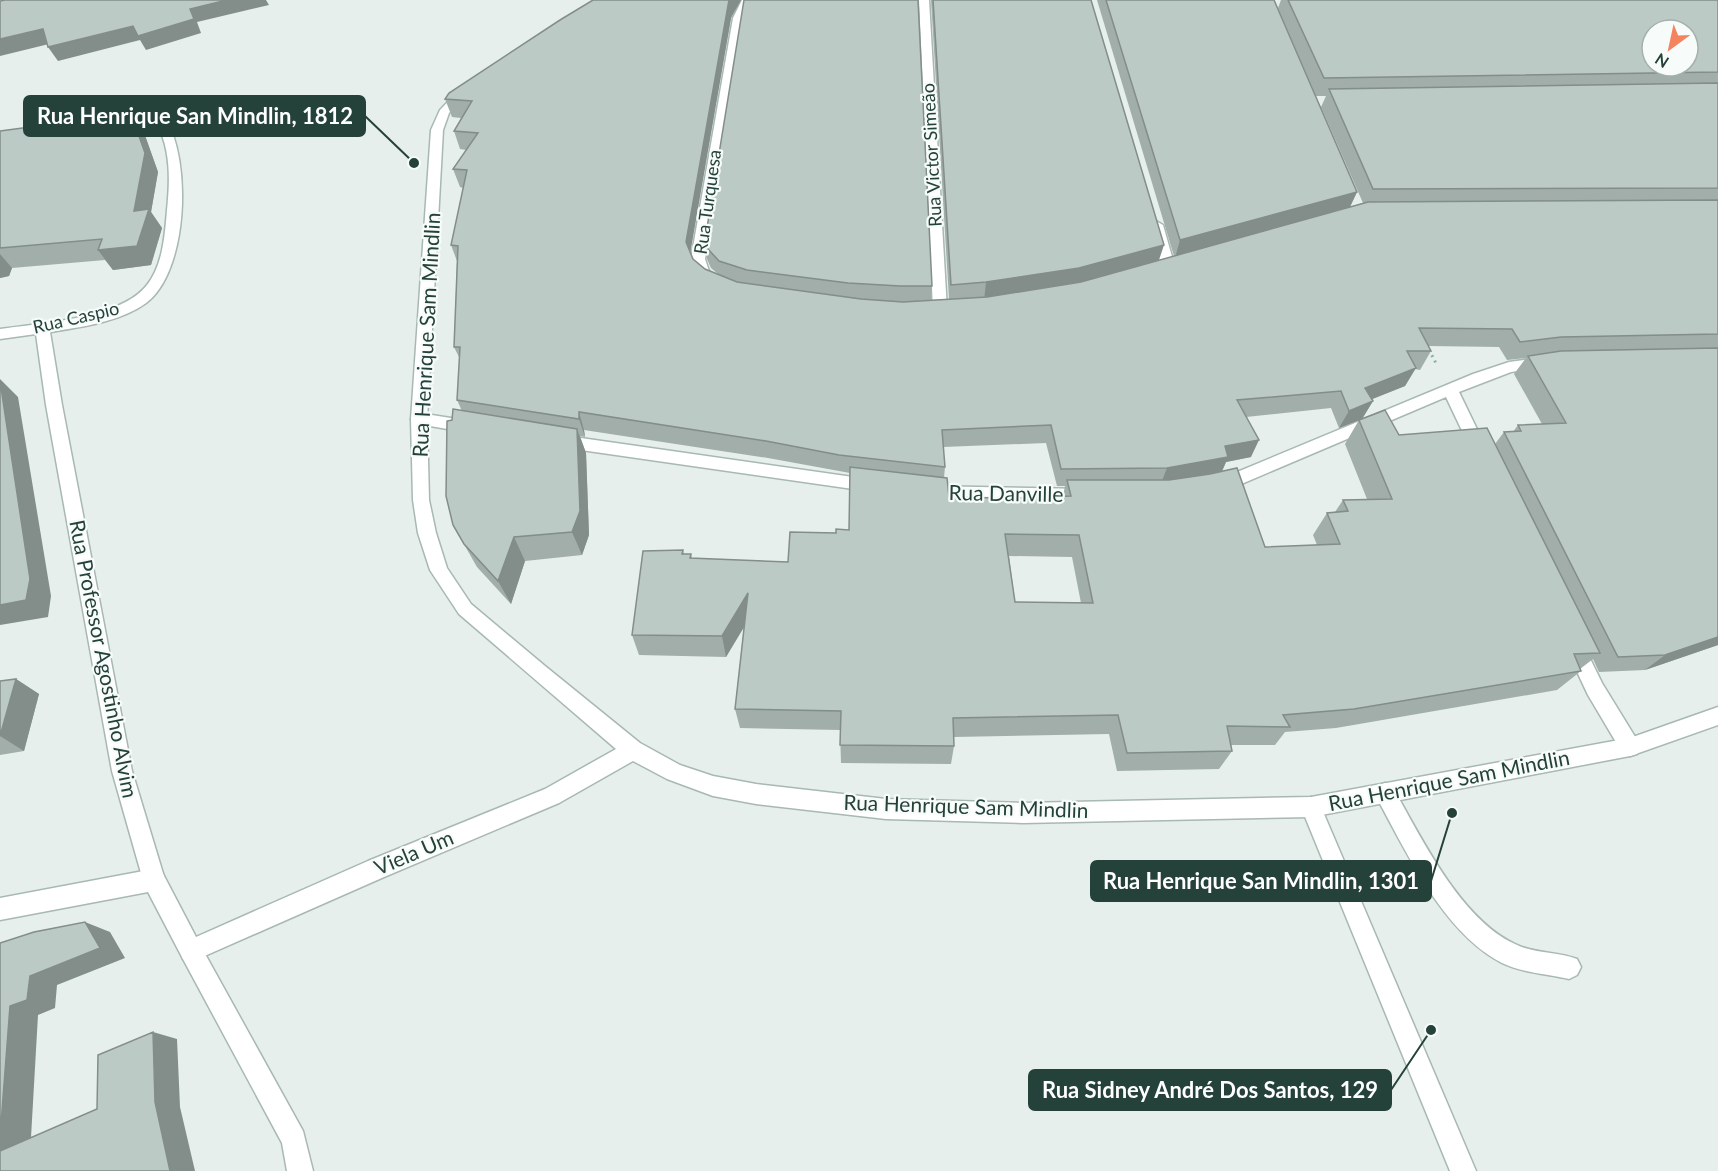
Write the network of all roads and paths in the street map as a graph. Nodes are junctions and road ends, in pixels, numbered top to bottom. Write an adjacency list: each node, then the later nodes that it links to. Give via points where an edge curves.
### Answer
1 (747, 0): 7 (street, Rua Turquesa, via 738,18 698,259 704,273)
2 (924, 0): 8 (street, Rua Victor Simeão)
3 (481, 78): 14 (street, Rua Henrique Sam Mindlin, via 444,112 437,130)
4 (99, 122): 9 (street, Rua Caspio, via 141,118 161,121 169,136 175,194 172,236 160,276 146,296 98,317)
5 (1152, 211): 6 (street)
6 (1168, 267)
7 (729, 291)
8 (941, 310)
9 (42, 327): 10 (street, Rua Caspio); 26 (street, Rua Professor Agostinho Alvim, via 122,771)
10 (0, 334)
11 (1429, 350): 13 (path)
12 (1558, 362): 13 (street, via 1509,367)
13 (1451, 391): 17 (street); 18 (street, via 1233,481)
14 (419, 419): 15 (street); 23 (street, Rua Henrique Sam Mindlin, via 427,533 440,570 458,599 538,672)
15 (483, 429)
16 (540, 438): 19 (street, Rua Danville, via 899,489 998,495)
17 (1487, 466)
18 (1199, 489)
19 (1102, 495)
20 (1564, 625): 22 (street, via 1595,689)
21 (1718, 716): 22 (street, Rua Henrique Sam Mindlin)
22 (1630, 747): 24 (street, Rua Henrique Sam Mindlin)
23 (633, 750): 25 (street, Rua Henrique Sam Mindlin, via 674,772 713,786 886,809 1023,813); 28 (street, Viela Um, via 552,796)
24 (1385, 793): 25 (street, Rua Henrique Sam Mindlin); 29 (street, via 1437,880 1478,933 1509,955)
25 (1311, 807): 31 (street)
26 (154, 880): 27 (street); 28 (street, Rua Professor Agostinho Alvim)
27 (0, 909)
28 (191, 951): 30 (street, Rua Professor Agostinho Alvim, via 294,1140)
29 (1569, 968)
30 (300, 1171)
31 (1463, 1171)

